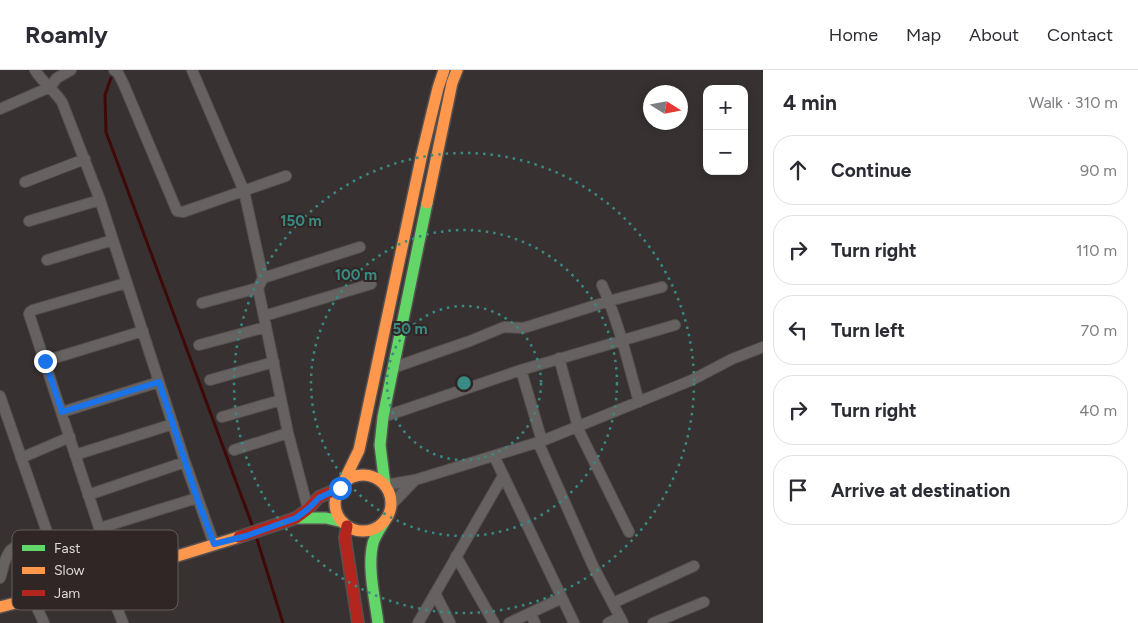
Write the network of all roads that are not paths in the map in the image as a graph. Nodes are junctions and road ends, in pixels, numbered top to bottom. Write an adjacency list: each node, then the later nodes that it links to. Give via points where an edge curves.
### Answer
1 (35, 70): 7 (street)
2 (114, 70): 12 (street, via 124,85 177,211 183,212)
3 (192, 70): 12 (street)
4 (444, 70): 58 (main road, via 422,154 358,450)
5 (457, 70): 35 (main road)
6 (68, 71): 7 (street)
7 (50, 87): 8 (street); 9 (street, via 62,102)
8 (0, 109)
9 (85, 159): 11 (street); 13 (street)
10 (286, 176): 12 (street)
11 (25, 182)
12 (244, 191): 18 (street)
13 (100, 200): 14 (street); 15 (street)
14 (30, 220)
15 (113, 240): 17 (street); 19 (street)
16 (360, 247): 18 (street)
17 (47, 260)
18 (263, 278): 23 (street)
19 (126, 283): 28 (street); 33 (street, via 30,312)
20 (371, 284): 26 (street)
21 (602, 285): 24 (street)
22 (662, 287): 24 (street)
23 (258, 288): 25 (street); 26 (street)
24 (609, 301): 29 (street); 35 (street, via 524,328 504,327)
25 (202, 303)
26 (265, 322): 30 (street); 34 (street)
27 (675, 324): 29 (street)
28 (143, 331): 33 (street); 38 (street)
29 (622, 340): 32 (street); 41 (street)
30 (199, 345)
31 (763, 347): 41 (street)
32 (559, 358): 36 (street); 46 (street)
33 (45, 361): 42 (street)
34 (274, 362): 37 (street); 40 (street)
35 (393, 368): 44 (main road)
36 (521, 370): 44 (street); 49 (street)
37 (210, 380)
38 (159, 382): 42 (street); 45 (street)
39 (0, 396): 53 (street)
40 (281, 400): 43 (street); 47 (street)
41 (639, 402): 46 (street)
42 (62, 412): 48 (street)
43 (222, 417)
44 (383, 417): 57 (main road, via 380,445)
45 (172, 424): 51 (street); 54 (street)
46 (577, 427): 49 (street); 68 (street)
47 (288, 433): 50 (street); 62 (street)
48 (70, 438): 51 (street); 53 (street)
49 (540, 441): 52 (street); 78 (street, via 593,566)
50 (234, 450)
51 (75, 455): 59 (street)
52 (494, 456): 55 (street); 56 (street)
53 (21, 458): 67 (street)
54 (185, 462): 59 (street); 60 (street)
55 (503, 476): 72 (street); 76 (street)
56 (415, 480): 57 (street); 61 (street)
57 (385, 485): 58 (main road, via 377,478 359,475); 61 (main road)
58 (341, 486): 62 (main road, via 319,498); 65 (main road, via 335,505)
59 (88, 495): 66 (street)
60 (197, 498): 66 (street); 69 (street)
61 (391, 505): 63 (main road)
62 (308, 509): 64 (main road)
63 (387, 517): 65 (main road, via 382,524 365,531); 86 (main road, via 373,541 372,570)
64 (296, 518): 65 (main road, via 326,518); 69 (main road)
65 (345, 524): 85 (main road)
66 (100, 528)
67 (46, 530)
68 (629, 532)
69 (214, 544): 71 (main road)
70 (12, 549): 74 (street)
71 (178, 555)
72 (456, 556): 75 (street); 89 (street)
73 (694, 566): 78 (street)
74 (0, 578)
75 (435, 593): 87 (street); 88 (street)
76 (562, 598): 81 (street); 92 (street)
77 (704, 602): 94 (street)
78 (613, 603): 82 (street)
79 (38, 610): 83 (street)
80 (119, 610): 84 (street)
81 (530, 613): 90 (street); 91 (street)
82 (622, 620): 93 (street)
83 (44, 623)
84 (123, 623)
85 (358, 623)
86 (378, 623)
87 (418, 623)
88 (450, 623)
89 (494, 623)
90 (510, 623)
91 (535, 623)
92 (574, 623)
93 (608, 623)
94 (653, 623)

